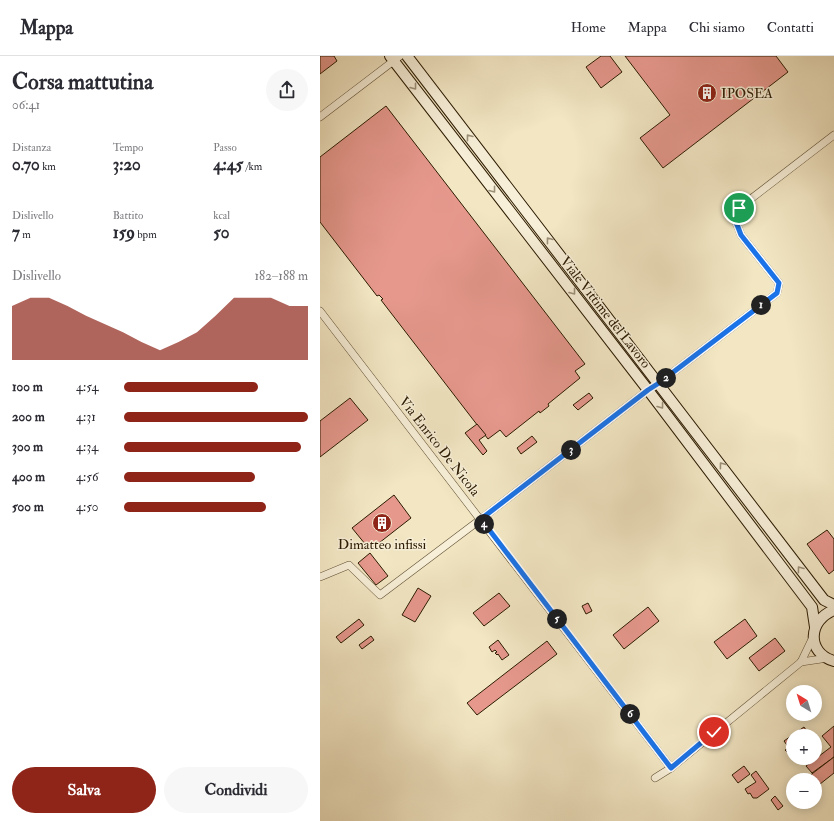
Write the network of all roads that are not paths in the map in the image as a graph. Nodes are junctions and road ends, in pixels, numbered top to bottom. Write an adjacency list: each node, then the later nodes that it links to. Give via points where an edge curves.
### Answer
1 (407, 56): 6 (street, Viale Vittime del Lavoro, one-way to 1)
2 (394, 58): 3 (street); 7 (street, Viale Vittime del Lavoro, one-way to 7)
3 (320, 117)
4 (834, 135): 6 (street, via 739,208 736,222 741,235 779,283 777,293)
5 (320, 311): 8 (street, Via Enrico De Nicola)
6 (659, 383): 7 (street); 10 (street, Viale Vittime del Lavoro, one-way to 6, via 824,600)
7 (648, 390): 8 (street); 12 (street, Viale Vittime del Lavoro, one-way to 12, via 812,607)
8 (481, 519): 9 (street, via 380,595 350,564); 15 (street, Via Enrico De Nicola)
9 (320, 577)
10 (834, 605)
11 (834, 610): 12 (street, via 820,619)
12 (814, 631): 13 (street, via 815,644 819,652); 14 (street)
13 (831, 660): 14 (street)
14 (801, 662): 15 (street)
15 (671, 768): 16 (street)
16 (655, 778)

